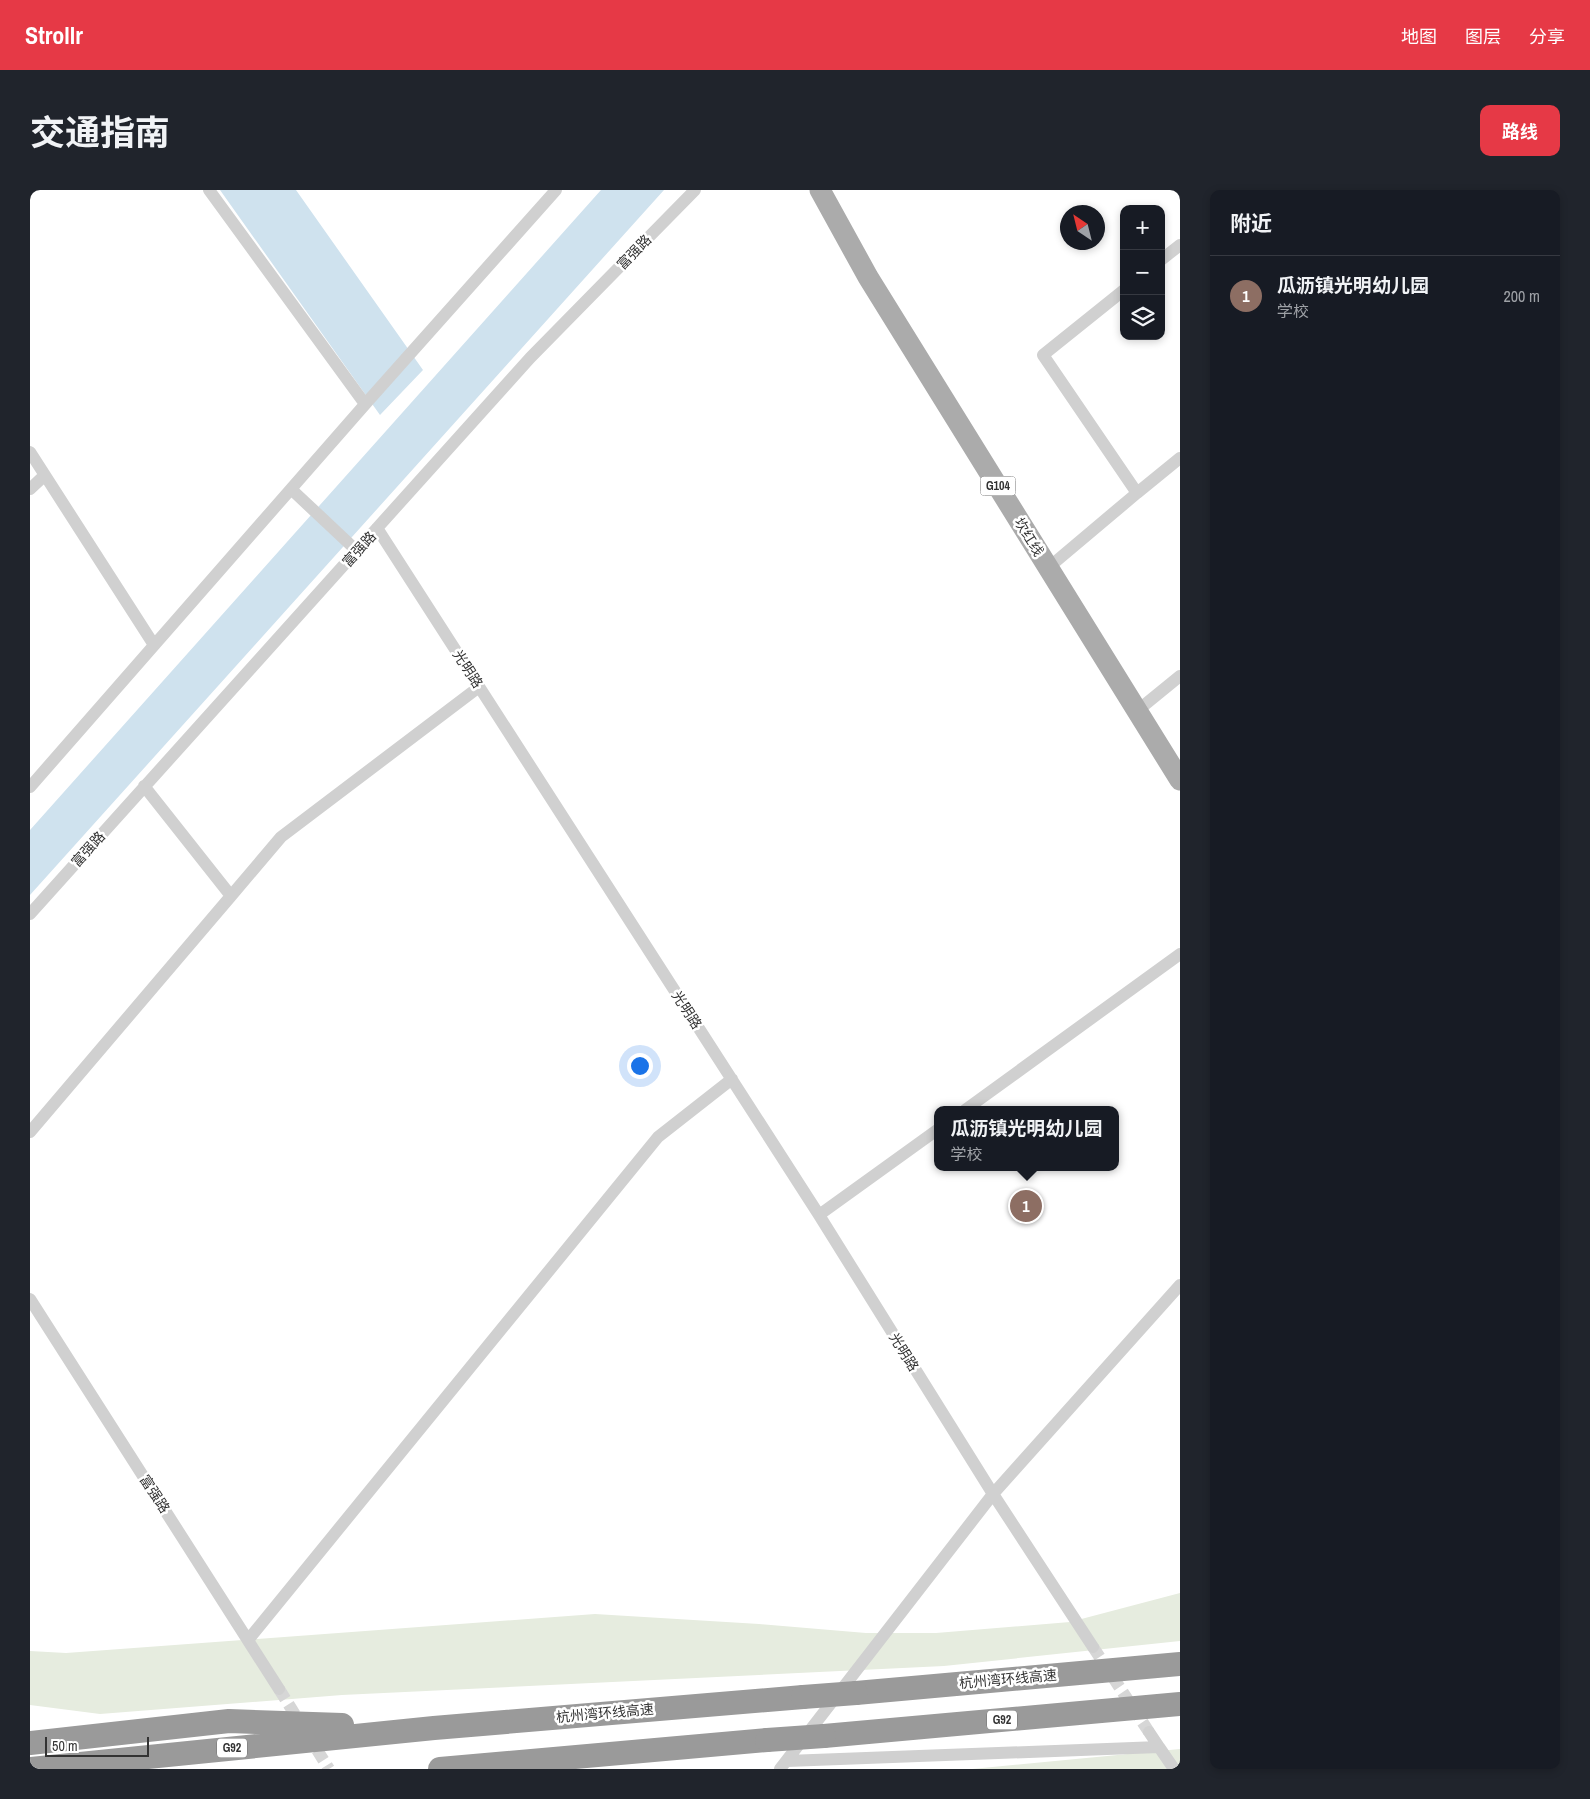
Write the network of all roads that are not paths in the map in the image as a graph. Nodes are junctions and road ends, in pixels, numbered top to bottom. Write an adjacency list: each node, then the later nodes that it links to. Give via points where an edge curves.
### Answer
1 (209, 190): 8 (street)
2 (556, 190): 8 (street)
3 (695, 190): 15 (street, 富强路, via 530,358)
4 (821, 190): 17 (main road, 坎红线 / G104, via 868,278)
5 (1180, 245): 6 (street)
6 (1165, 257)
7 (1120, 293): 14 (street, via 1043,355)
8 (367, 403): 13 (street)
9 (30, 452): 11 (street)
10 (1180, 458): 14 (street)
11 (45, 475): 12 (street); 18 (street)
12 (30, 489)
13 (290, 490): 16 (street); 18 (street)
14 (1137, 493): 17 (street)
15 (377, 528): 16 (street, 富强路); 20 (street, 光明路)
16 (354, 548): 23 (street, 富强路)
17 (1048, 568): 21 (main road, 坎红线 / G104)
18 (154, 645): 24 (street)
19 (1180, 676): 21 (street)
20 (479, 687): 25 (street, via 281,837); 28 (street, 光明路)
21 (1137, 711): 22 (main road, 坎红线 / G104)
22 (1180, 780)
23 (144, 786): 25 (street); 26 (street, 富强路)
24 (30, 787)
25 (231, 896): 30 (street)
26 (30, 914)
27 (1180, 954): 29 (street)
28 (732, 1079): 32 (street, 光明路); 36 (street, via 658,1137)
29 (971, 1106)
30 (30, 1132)
31 (934, 1132): 32 (street)
32 (820, 1215): 35 (street, 光明路)
33 (1180, 1285): 35 (street)
34 (30, 1299): 36 (street, 富强路)
35 (992, 1494): 37 (street, 光明路); 45 (street)
36 (248, 1640): 39 (street, 富强路)
37 (1094, 1647)
38 (1180, 1664): 41 (highway, 杭州湾环线高速 / G92, bridge)
39 (280, 1689)
40 (1180, 1704): 47 (highway, G92, bridge)
41 (434, 1728): 43 (highway, via 229,1721); 46 (highway, 杭州湾环线高速 / G92)
42 (1149, 1732): 44 (street)
43 (34, 1742)
44 (1159, 1747): 45 (street); 49 (street)
45 (784, 1765): 48 (street)
46 (30, 1769)
47 (440, 1769)
48 (802, 1769)
49 (1174, 1769)

